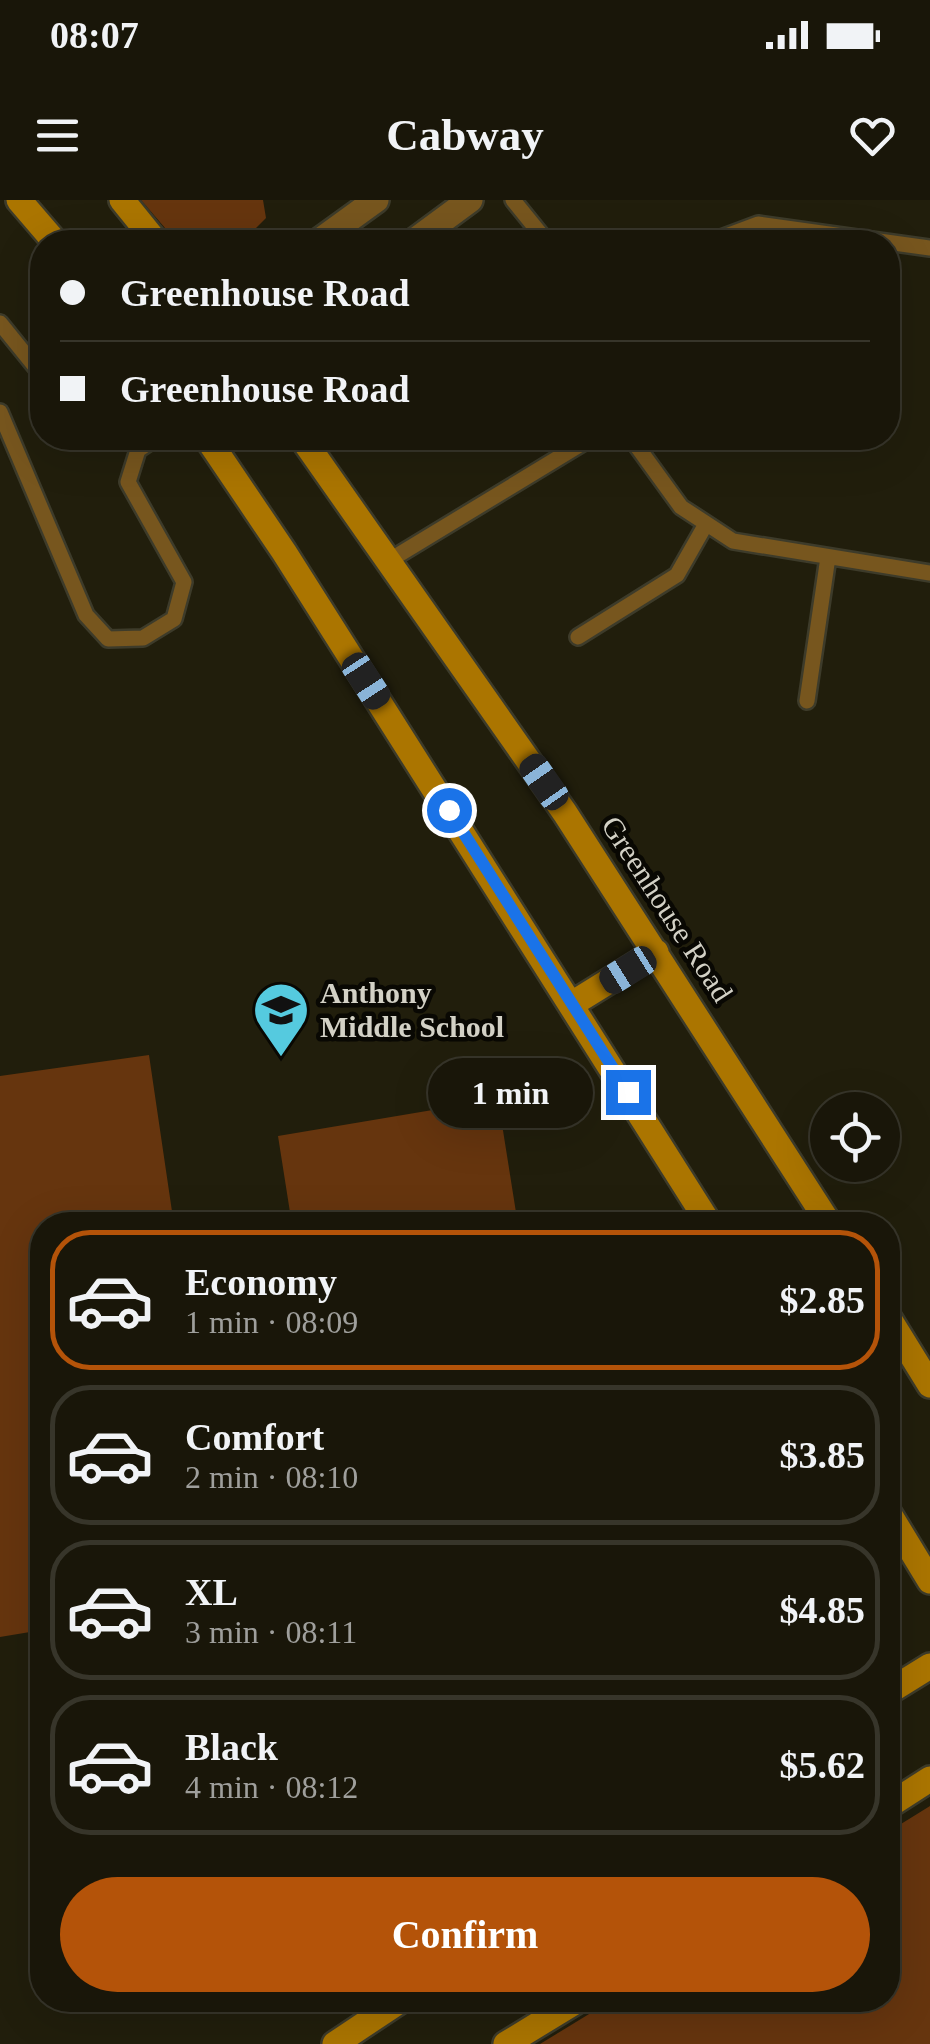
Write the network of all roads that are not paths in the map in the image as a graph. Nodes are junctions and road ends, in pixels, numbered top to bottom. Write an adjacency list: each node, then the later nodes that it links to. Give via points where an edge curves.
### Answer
1 (19, 200): 6 (main road)
2 (122, 200): 7 (main road)
3 (376, 200): 8 (street)
4 (470, 200): 9 (street)
5 (513, 200): 10 (lane)
6 (45, 230)
7 (146, 230)
8 (335, 230)
9 (430, 230)
10 (537, 230)
11 (742, 230): 12 (lane, via 758,224)
12 (801, 230)
13 (900, 244): 14 (lane)
14 (930, 248)
15 (0, 323): 16 (lane)
16 (30, 359)
17 (0, 412): 18 (lane, via 86,615 108,639 143,638 174,619 184,582 128,482)
18 (138, 450)
19 (215, 450): 30 (main road)
20 (311, 450): 25 (main road, Greenhouse Road)
21 (571, 450): 25 (lane)
22 (640, 450): 23 (lane, via 680,507)
23 (706, 524): 24 (lane, via 733,541); 27 (lane, via 677,575)
24 (828, 556): 26 (lane); 28 (lane)
25 (390, 560): 29 (main road, Greenhouse Road)
26 (930, 573)
27 (578, 637)
28 (807, 701)
29 (656, 952): 30 (main road); 32 (main road, Greenhouse Road)
30 (572, 1004): 31 (main road)
31 (702, 1212)
32 (822, 1212)
33 (900, 1336): 34 (main road)
34 (930, 1385)
35 (900, 1532): 36 (main road)
36 (930, 1581)
37 (930, 1666): 38 (main road)
38 (900, 1685)
39 (930, 1779): 40 (main road)
40 (900, 1798)
41 (383, 2012): 43 (main road)
42 (558, 2012): 44 (main road)
43 (334, 2044)
44 (506, 2044)

